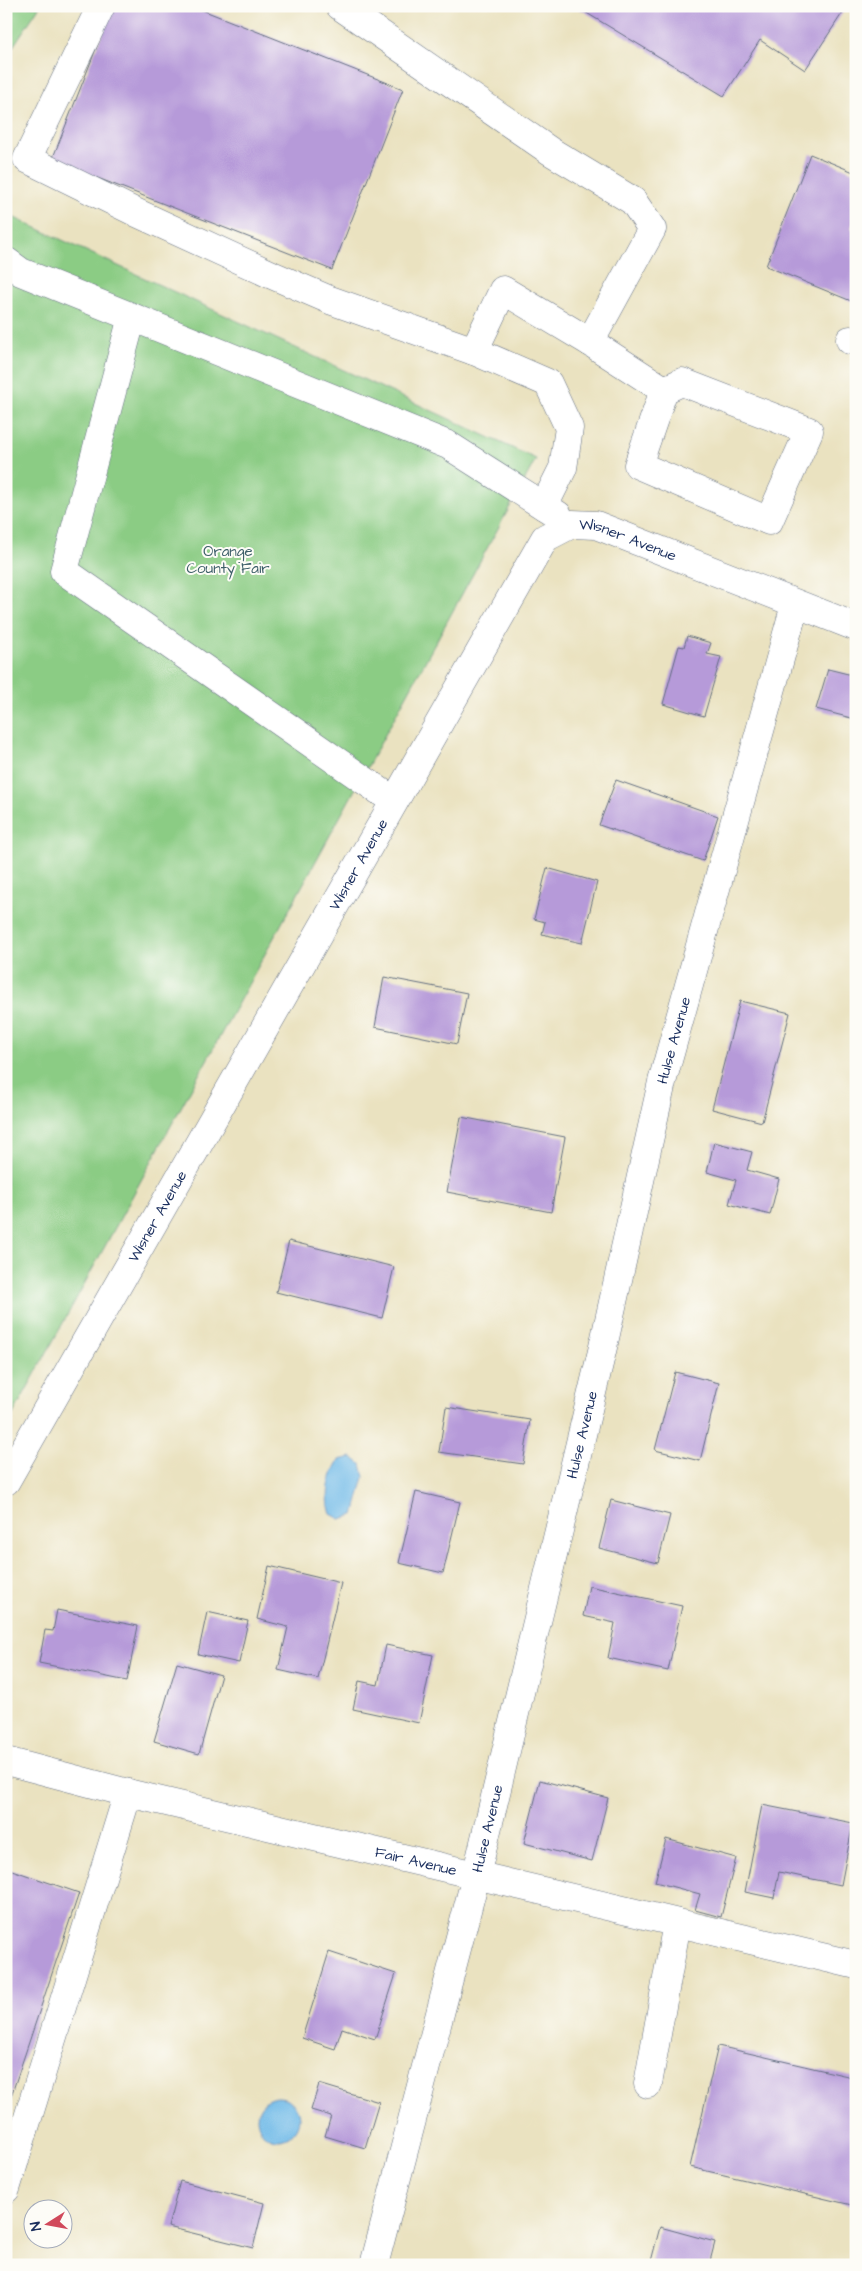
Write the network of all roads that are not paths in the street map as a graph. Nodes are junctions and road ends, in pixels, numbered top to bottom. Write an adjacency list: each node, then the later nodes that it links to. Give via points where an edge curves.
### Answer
1 (101, 6): 6 (street, via 27,159 135,212 322,296)
2 (340, 6): 5 (street, via 550,151 633,201 652,229)
3 (6, 261): 4 (street, via 21,272)
4 (132, 317): 8 (street, via 448,445); 12 (street, via 64,571)
5 (590, 342): 6 (street, via 503,290); 7 (street)
6 (474, 351): 8 (street, via 548,383 569,428 562,468)
7 (664, 390): 7 (street, via 638,465 768,521 809,431 682,382)
8 (544, 506): 9 (street)
9 (572, 524): 10 (street, Wisner Avenue, via 596,526); 12 (street, Wisner Avenue, via 545,538)
10 (795, 605): 11 (street, Wisner Avenue); 16 (street, Hulse Avenue, via 662,1082 601,1357)
11 (856, 627)
12 (394, 801): 13 (street, Wisner Avenue)
13 (6, 1480)
14 (6, 1760): 15 (street, Fair Avenue)
15 (128, 1793): 16 (street, Fair Avenue); 20 (street)
16 (476, 1876): 17 (street, Fair Avenue); 21 (street, Hulse Avenue)
17 (677, 1923): 18 (street, Fair Avenue); 19 (street)
18 (856, 1965)
19 (648, 2084)
20 (6, 2189)
21 (374, 2265)

